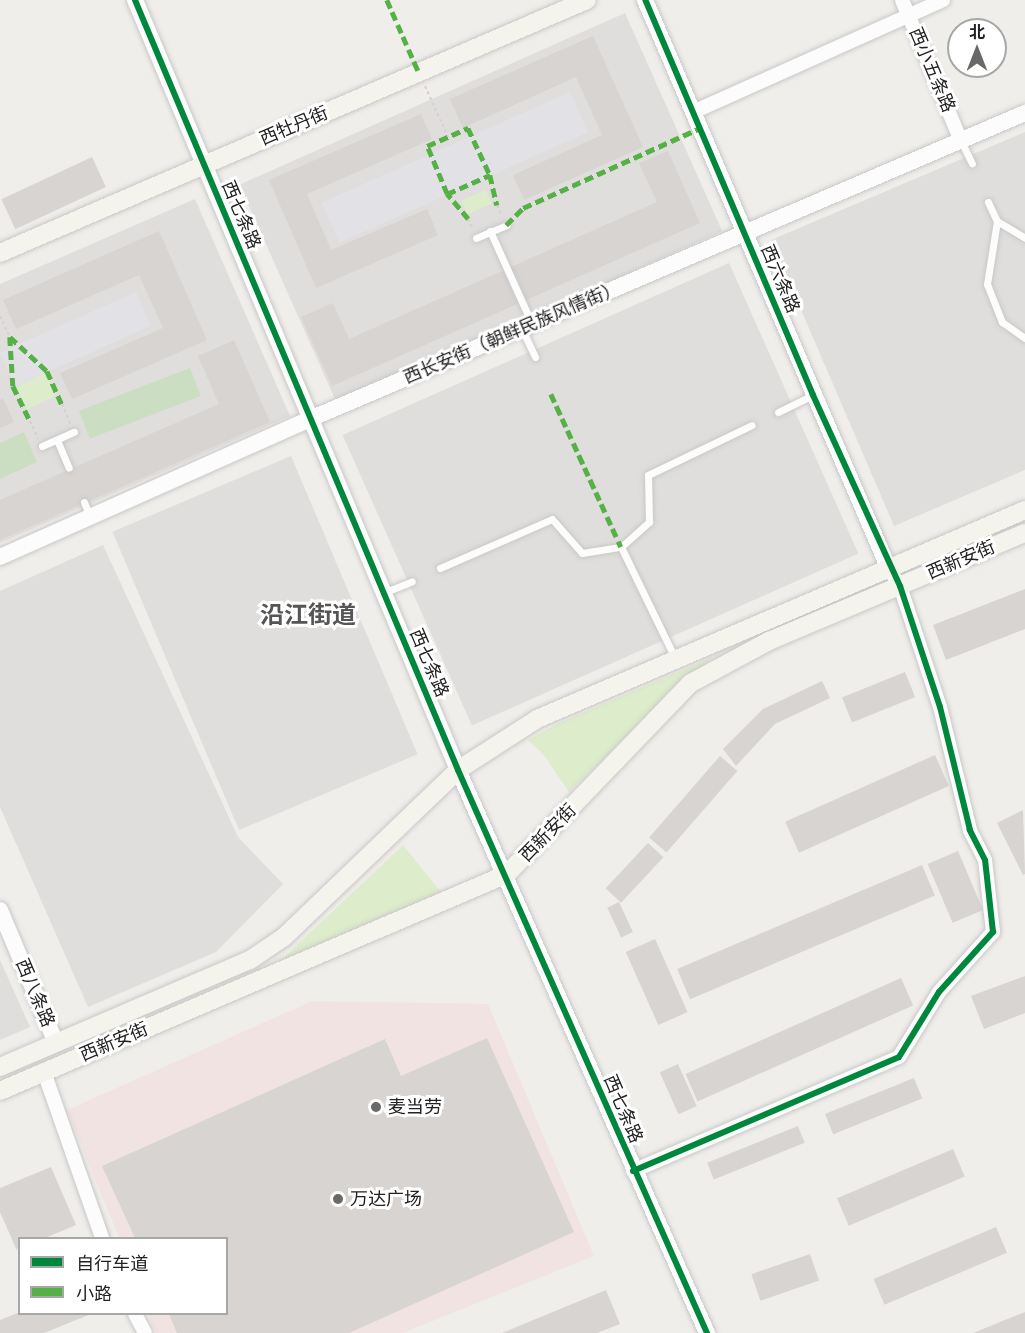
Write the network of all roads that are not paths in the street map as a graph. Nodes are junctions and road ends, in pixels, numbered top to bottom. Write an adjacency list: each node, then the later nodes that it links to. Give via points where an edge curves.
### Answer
1 (135, 0): 11 (street, 西七条路)
2 (587, 0): 11 (main road, 西牡丹街)
3 (645, 0): 7 (street, 西六条路)
4 (902, 0): 6 (street, 西小五条路)
5 (943, 0): 6 (street)
6 (908, 16): 7 (street); 9 (street, 西小五条路)
7 (693, 112): 16 (street, 西六条路)
8 (1025, 113): 9 (street, 西长安街（朝鲜民族风情街）)
9 (961, 141): 10 (lane); 16 (street, 西长安街（朝鲜民族风情街）)
10 (972, 164)
11 (204, 165): 19 (main road, 西牡丹街); 25 (street, 西七条路)
12 (988, 202): 13 (lane)
13 (997, 221): 18 (lane); 21 (lane, via 987,284 1002,322)
14 (506, 225): 15 (lane)
15 (490, 231): 17 (lane); 20 (lane)
16 (745, 234): 20 (street, 西长安街（朝鲜民族风情街）); 23 (street, 西六条路)
17 (476, 238)
18 (1025, 238)
19 (0, 253)
20 (527, 327): 22 (lane); 25 (street, 西长安街（朝鲜民族风情街）)
21 (1025, 338)
22 (535, 357)
23 (813, 395): 24 (lane); 36 (street, 西六条路)
24 (778, 412)
25 (310, 419): 34 (street, 西长安街（朝鲜民族风情街）, via 87,509); 39 (street, 西七条路)
26 (752, 425): 33 (lane, via 648,475 649,522)
27 (74, 432): 28 (lane)
28 (57, 440): 29 (lane); 30 (lane)
29 (42, 446)
30 (69, 468)
31 (1025, 510): 36 (main road, 西新安街)
32 (1025, 533): 38 (main road, 西新安街)
33 (621, 547): 35 (lane, via 582,553 552,519); 40 (lane)
34 (0, 557)
35 (440, 568)
36 (889, 568): 38 (street); 40 (main road, 西新安街)
37 (411, 581): 39 (lane)
38 (900, 586): 42 (main road, 西新安街, via 769,641 691,683); 48 (street, via 940,707 970,830 985,860 993,932 939,992 899,1057)
39 (383, 593): 41 (street, 西七条路)
40 (676, 660): 41 (main road, 西新安街, via 537,719)
41 (458, 770): 42 (street, 西七条路); 44 (main road, 西新安街, via 284,937 250,960)
42 (507, 874): 46 (main road, 西新安街); 48 (street, 西七条路)
43 (0, 910): 44 (street, 西八条路)
44 (56, 1043): 45 (main road, 西新安街)
45 (0, 1067)
46 (44, 1072): 47 (main road, 西新安街); 49 (street)
47 (0, 1091)
48 (633, 1171): 52 (street, 西七条路)
49 (101, 1237)
50 (136, 1315): 51 (street)
51 (145, 1333)
52 (707, 1333)

